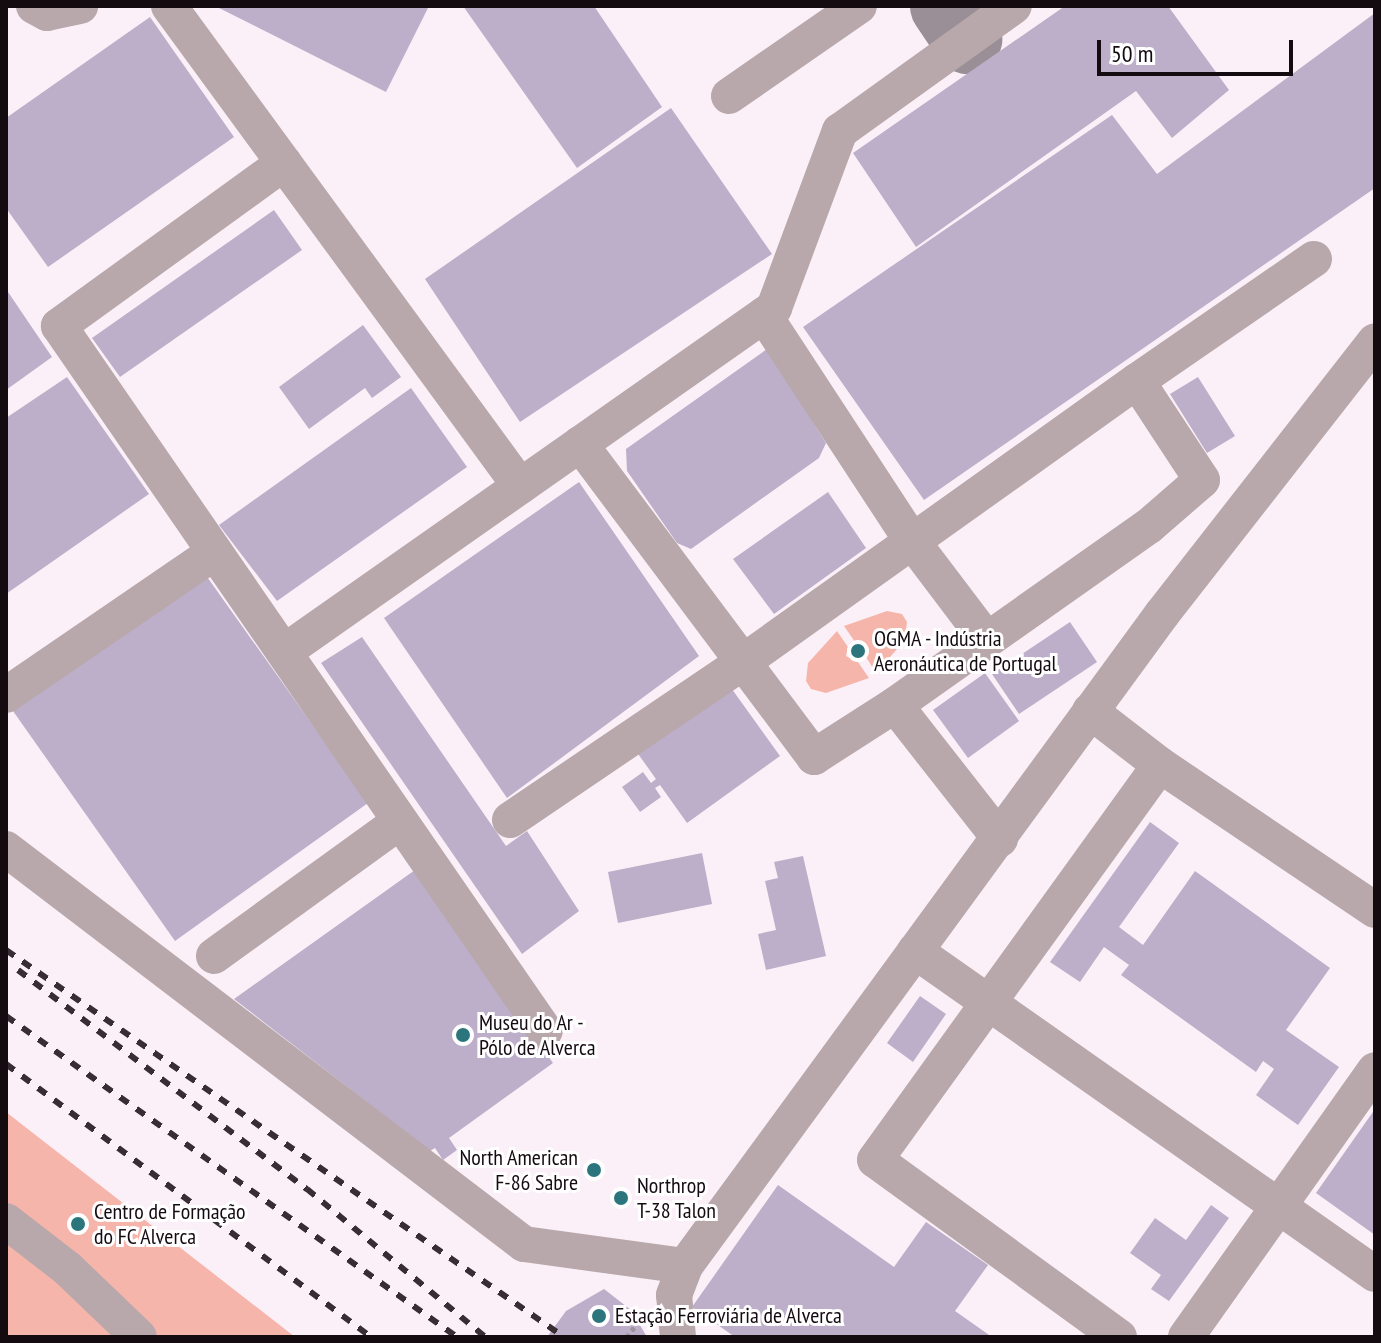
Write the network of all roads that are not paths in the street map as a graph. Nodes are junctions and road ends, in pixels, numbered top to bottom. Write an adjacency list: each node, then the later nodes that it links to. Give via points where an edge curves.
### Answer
1 (34, 6): 2 (street, via 47,13)
2 (80, 6)
3 (169, 6): 7 (street)
4 (859, 6): 6 (street)
5 (1014, 6): 9 (street, via 840,131 774,308)
6 (729, 96)
7 (284, 163): 13 (street); 15 (street, via 59,326)
8 (1314, 259): 11 (street)
9 (764, 315): 12 (street); 14 (street)
10 (1375, 341): 21 (street)
11 (1137, 381): 14 (street); 16 (street, via 1202,480 1149,526)
12 (580, 444): 13 (street); 18 (street)
13 (520, 486): 17 (street)
14 (912, 541): 16 (street); 18 (street)
15 (215, 552): 17 (street); 19 (street)
16 (987, 640): 20 (street)
17 (284, 652): 24 (street)
18 (743, 662): 20 (street, via 814,757); 23 (street)
19 (6, 695)
20 (895, 705): 25 (street)
21 (1090, 711): 22 (street); 25 (street)
22 (1160, 765): 27 (street); 30 (street)
23 (510, 820)
24 (399, 822): 29 (street); 31 (street)
25 (1000, 839): 28 (street)
26 (6, 849): 35 (street, via 524,1244)
27 (1375, 910)
28 (915, 951): 30 (street); 35 (street)
29 (214, 956)
30 (989, 1002): 33 (street); 39 (street, via 875,1160)
31 (545, 1031)
32 (1375, 1070): 33 (street)
33 (1278, 1206): 36 (street); 40 (street)
34 (6, 1221): 37 (street, via 68,1269)
35 (685, 1266): 38 (street, via 674,1295)
36 (1375, 1274)
37 (139, 1337)
38 (678, 1337)
39 (1119, 1337)
40 (1186, 1337)

